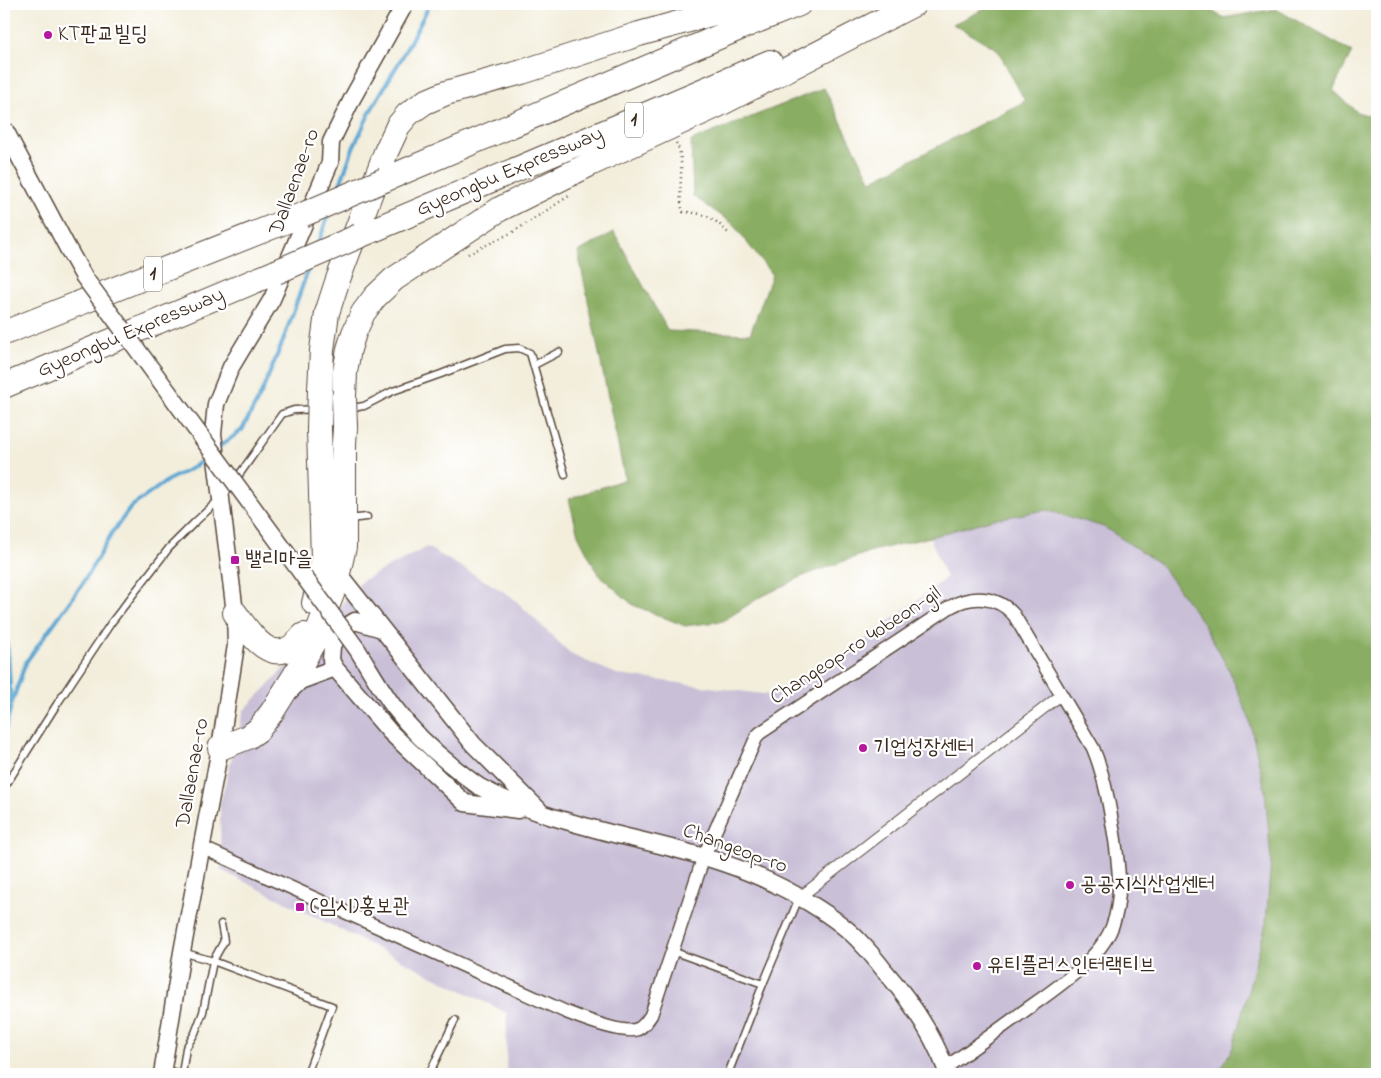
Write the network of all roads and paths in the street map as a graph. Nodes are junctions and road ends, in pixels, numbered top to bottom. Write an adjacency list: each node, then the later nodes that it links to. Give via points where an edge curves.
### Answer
1 (405, 4): 16 (street, Dallaenae-ro, bridge, via 331,142 330,163 272,299 231,367 216,404 213,434)
2 (747, 4): 20 (highway, bridge, via 446,93 425,102 398,126 337,282 328,314 320,389 321,577)
3 (799, 4): 11 (highway, Gyeongbu Expressway / 1, bridge, via 302,215)
4 (909, 4): 14 (highway, Gyeongbu Expressway / 1, bridge)
5 (914, 4): 17 (highway, bridge, via 716,106 500,209 394,278 375,296 354,333 346,372 344,444 356,518)
6 (4, 128): 26 (street, bridge, via 84,277 357,648 394,707 424,741 479,786)
7 (671, 138): 9 (path, via 681,151 680,203 683,212 711,217)
8 (570, 196): 10 (path, via 513,232)
9 (729, 234)
10 (463, 256)
11 (4, 333)
12 (559, 352): 13 (lane)
13 (534, 365): 15 (lane); 16 (lane, via 530,353 519,348 505,349 393,391 364,406 294,410 282,414)
14 (9, 384)
15 (565, 475)
16 (221, 498): 18 (street, Dallaenae-ro); 25 (lane, via 169,548 134,592 62,696)
17 (338, 573): 19 (street); 23 (highway, via 315,639)
18 (236, 613): 20 (highway, via 259,643 268,649 282,651 290,648); 24 (street, Dallaenae-ro, via 236,645)
19 (382, 629): 21 (street, via 355,621 340,630 332,646 330,660); 26 (street, via 473,744)
20 (304, 635): 24 (highway, via 262,710 251,724)
21 (335, 668): 23 (street, via 300,680); 26 (street, via 390,732 465,803)
22 (1061, 695): 28 (street, Changeop-ro 40beon-gil, via 1009,609 994,601 976,598 956,603 758,735); 29 (street); 36 (street, Changeop-ro 40beon-gil, via 1093,748 1101,768 1118,858 1117,907 1113,925 1097,952 1074,973)
23 (273, 710): 24 (highway, via 258,730)
24 (220, 748): 27 (street, Dallaenae-ro)
25 (4, 788)
26 (542, 814): 28 (street, Changeop-ro)
27 (201, 847): 31 (street, Changeop-ro 40beon-gil, via 550,1006 619,1029 634,1030 646,1024); 32 (street, Dallaenae-ro)
28 (704, 856): 29 (street, Changeop-ro, via 743,869); 31 (street, Changeop-ro 40beon-gil)
29 (800, 897): 34 (lane); 36 (street, Changeop-ro, via 862,943 916,1012)
30 (221, 924): 33 (lane, via 224,941)
31 (672, 951): 34 (lane)
32 (182, 952): 33 (lane); 37 (street, Dallaenae-ro)
33 (213, 961): 38 (lane, via 203,1012 186,1048); 39 (lane, via 332,1006)
34 (763, 984): 41 (lane)
35 (455, 1020): 40 (lane)
36 (947, 1071)
37 (162, 1072): 38 (lane)
38 (182, 1074)
39 (307, 1074)
40 (429, 1074)
41 (728, 1074)

